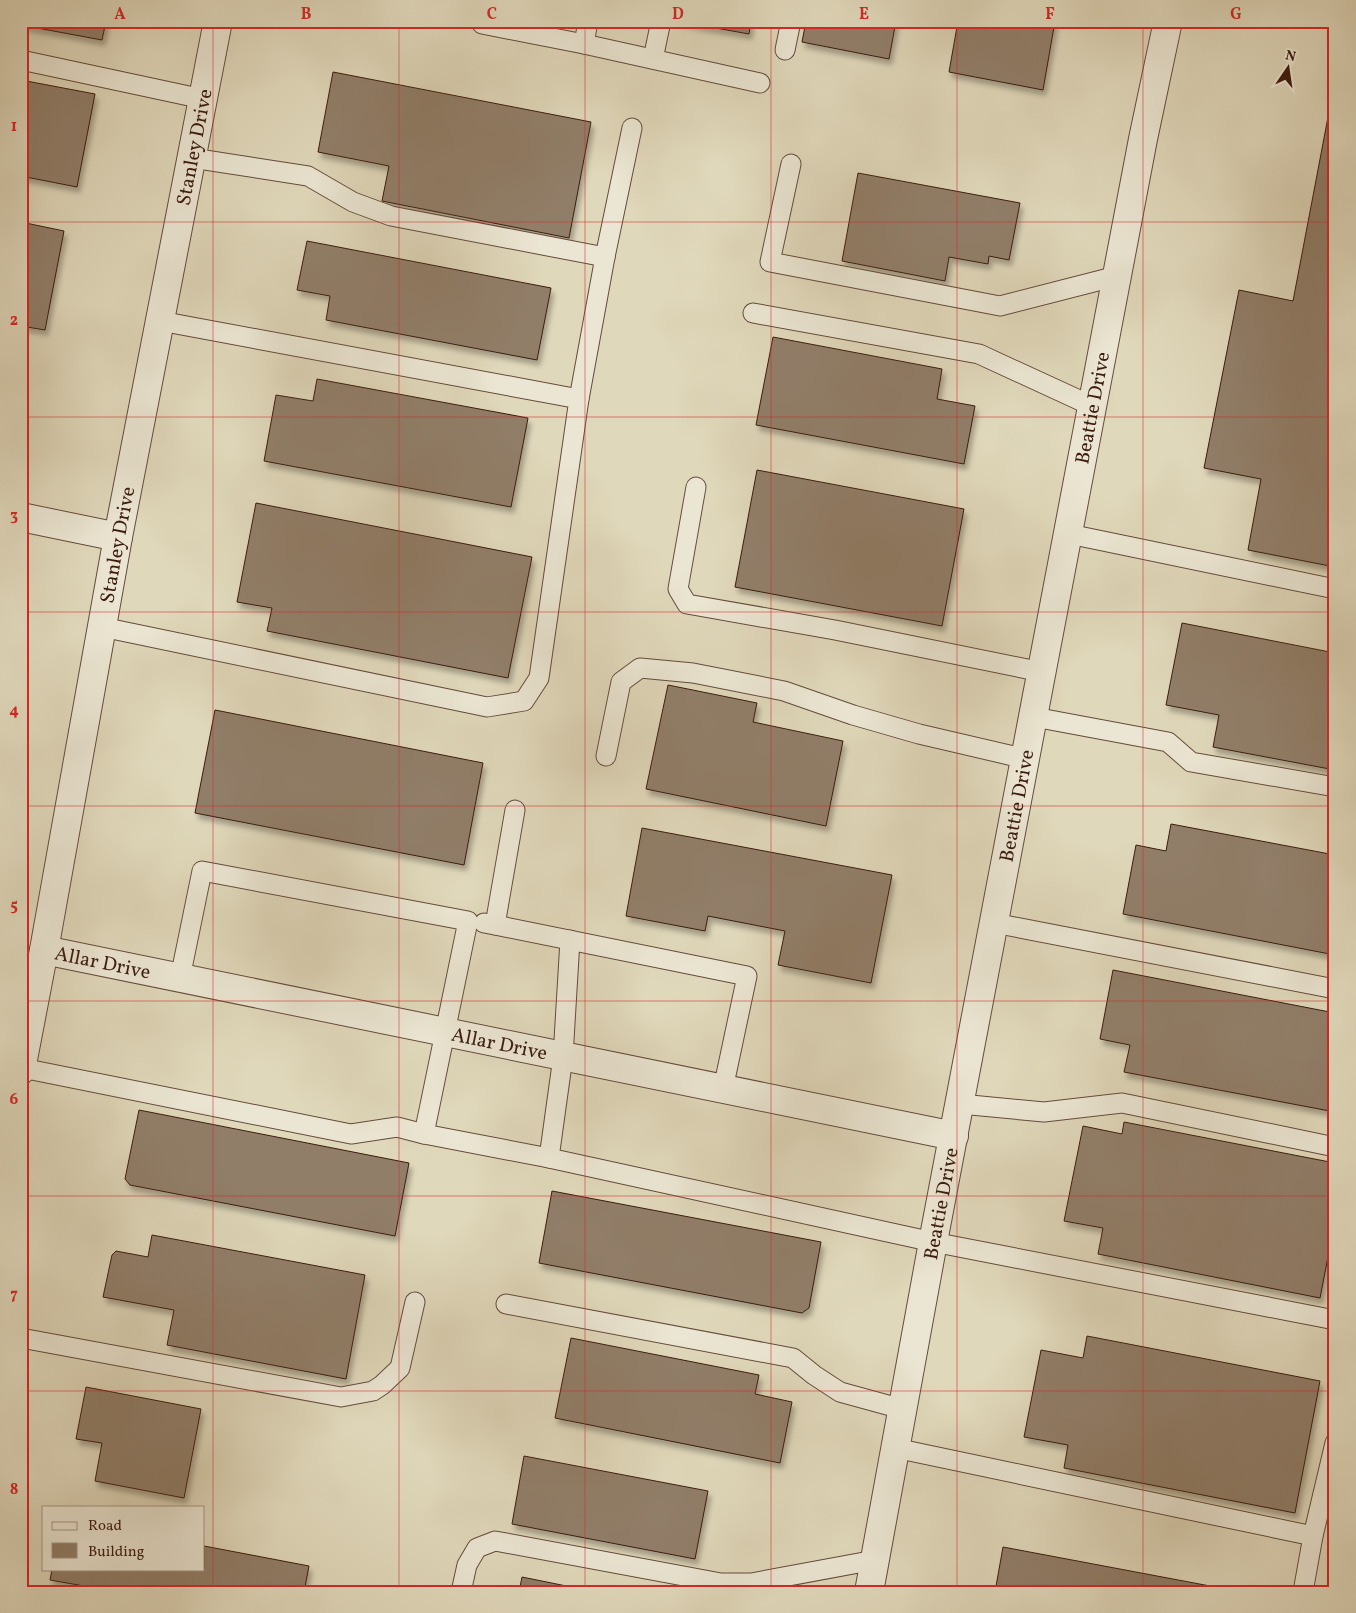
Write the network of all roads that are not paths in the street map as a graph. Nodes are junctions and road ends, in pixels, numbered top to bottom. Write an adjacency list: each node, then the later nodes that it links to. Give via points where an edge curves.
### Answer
1 (218, 21): 12 (street, Stanley Drive)
2 (588, 21): 7 (lane)
3 (660, 21): 9 (lane)
4 (791, 21): 8 (lane)
5 (1168, 21): 17 (street, Beattie Drive)
6 (482, 24): 7 (lane)
7 (584, 44): 9 (lane)
8 (786, 50)
9 (653, 59): 11 (lane)
10 (21, 60): 12 (lane)
11 (760, 82)
12 (203, 99): 14 (street, Stanley Drive)
13 (632, 128): 16 (lane)
14 (192, 158): 16 (lane, via 308,176 353,202 391,216); 19 (street, Stanley Drive)
15 (791, 164): 17 (lane, via 770,262 1000,306)
16 (605, 257): 20 (lane)
17 (1117, 276): 21 (street, Beattie Drive)
18 (753, 313): 21 (lane, via 979,354)
19 (160, 321): 20 (lane); 25 (street, Stanley Drive)
20 (578, 399): 27 (lane, via 539,678 524,701 488,707)
21 (1092, 406): 24 (street, Beattie Drive)
22 (696, 487): 28 (lane, via 678,589 687,604)
23 (21, 517): 25 (street)
24 (1069, 534): 26 (lane); 28 (street, Beattie Drive)
25 (118, 537): 27 (street, Stanley Drive)
26 (1335, 589)
27 (102, 627): 38 (street, Stanley Drive)
28 (1042, 672): 29 (street, Beattie Drive)
29 (1034, 717): 31 (street, Beattie Drive); 32 (lane, via 1168,742 1191,762)
30 (606, 756): 31 (lane, via 621,682 640,668 693,673 784,691 919,734)
31 (1026, 759): 35 (street, Beattie Drive)
32 (1335, 787)
33 (515, 810): 36 (lane)
34 (468, 921): 36 (lane); 39 (lane, via 202,871); 42 (lane)
35 (994, 923): 40 (lane); 46 (street, Beattie Drive)
36 (495, 926): 37 (lane)
37 (570, 940): 43 (lane); 45 (lane, via 747,976)
38 (44, 950): 39 (street, Allar Drive); 41 (street, Stanley Drive)
39 (180, 978): 42 (street, Allar Drive)
40 (1335, 989)
41 (27, 1012): 44 (street, Stanley Drive)
42 (445, 1032): 43 (street, Allar Drive); 47 (lane)
43 (562, 1057): 45 (street, Allar Drive); 50 (lane)
44 (21, 1069): 47 (lane, via 351,1134 397,1127)
45 (723, 1089): 48 (street, Allar Drive)
46 (960, 1104): 48 (street, Beattie Drive); 49 (lane, via 1044,1112 1122,1103)
47 (424, 1134): 50 (lane)
48 (954, 1136): 51 (street, Beattie Drive)
49 (1335, 1147)
50 (549, 1158): 51 (lane)
51 (933, 1242): 54 (lane); 56 (street, Beattie Drive)
52 (415, 1302): 55 (lane, via 400,1368 373,1391 341,1397)
53 (506, 1304): 56 (lane, via 793,1358 840,1392)
54 (1335, 1320)
55 (21, 1338)
56 (902, 1410): 58 (street, Beattie Drive)
57 (1335, 1443): 59 (lane)
58 (895, 1448): 59 (lane); 60 (street, Beattie Drive)
59 (1313, 1536): 63 (lane)
60 (875, 1560): 61 (lane, via 751,1583 721,1583 495,1541 477,1548 467,1565); 62 (street, Beattie Drive)
61 (461, 1592)
62 (869, 1592)
63 (1303, 1592)

